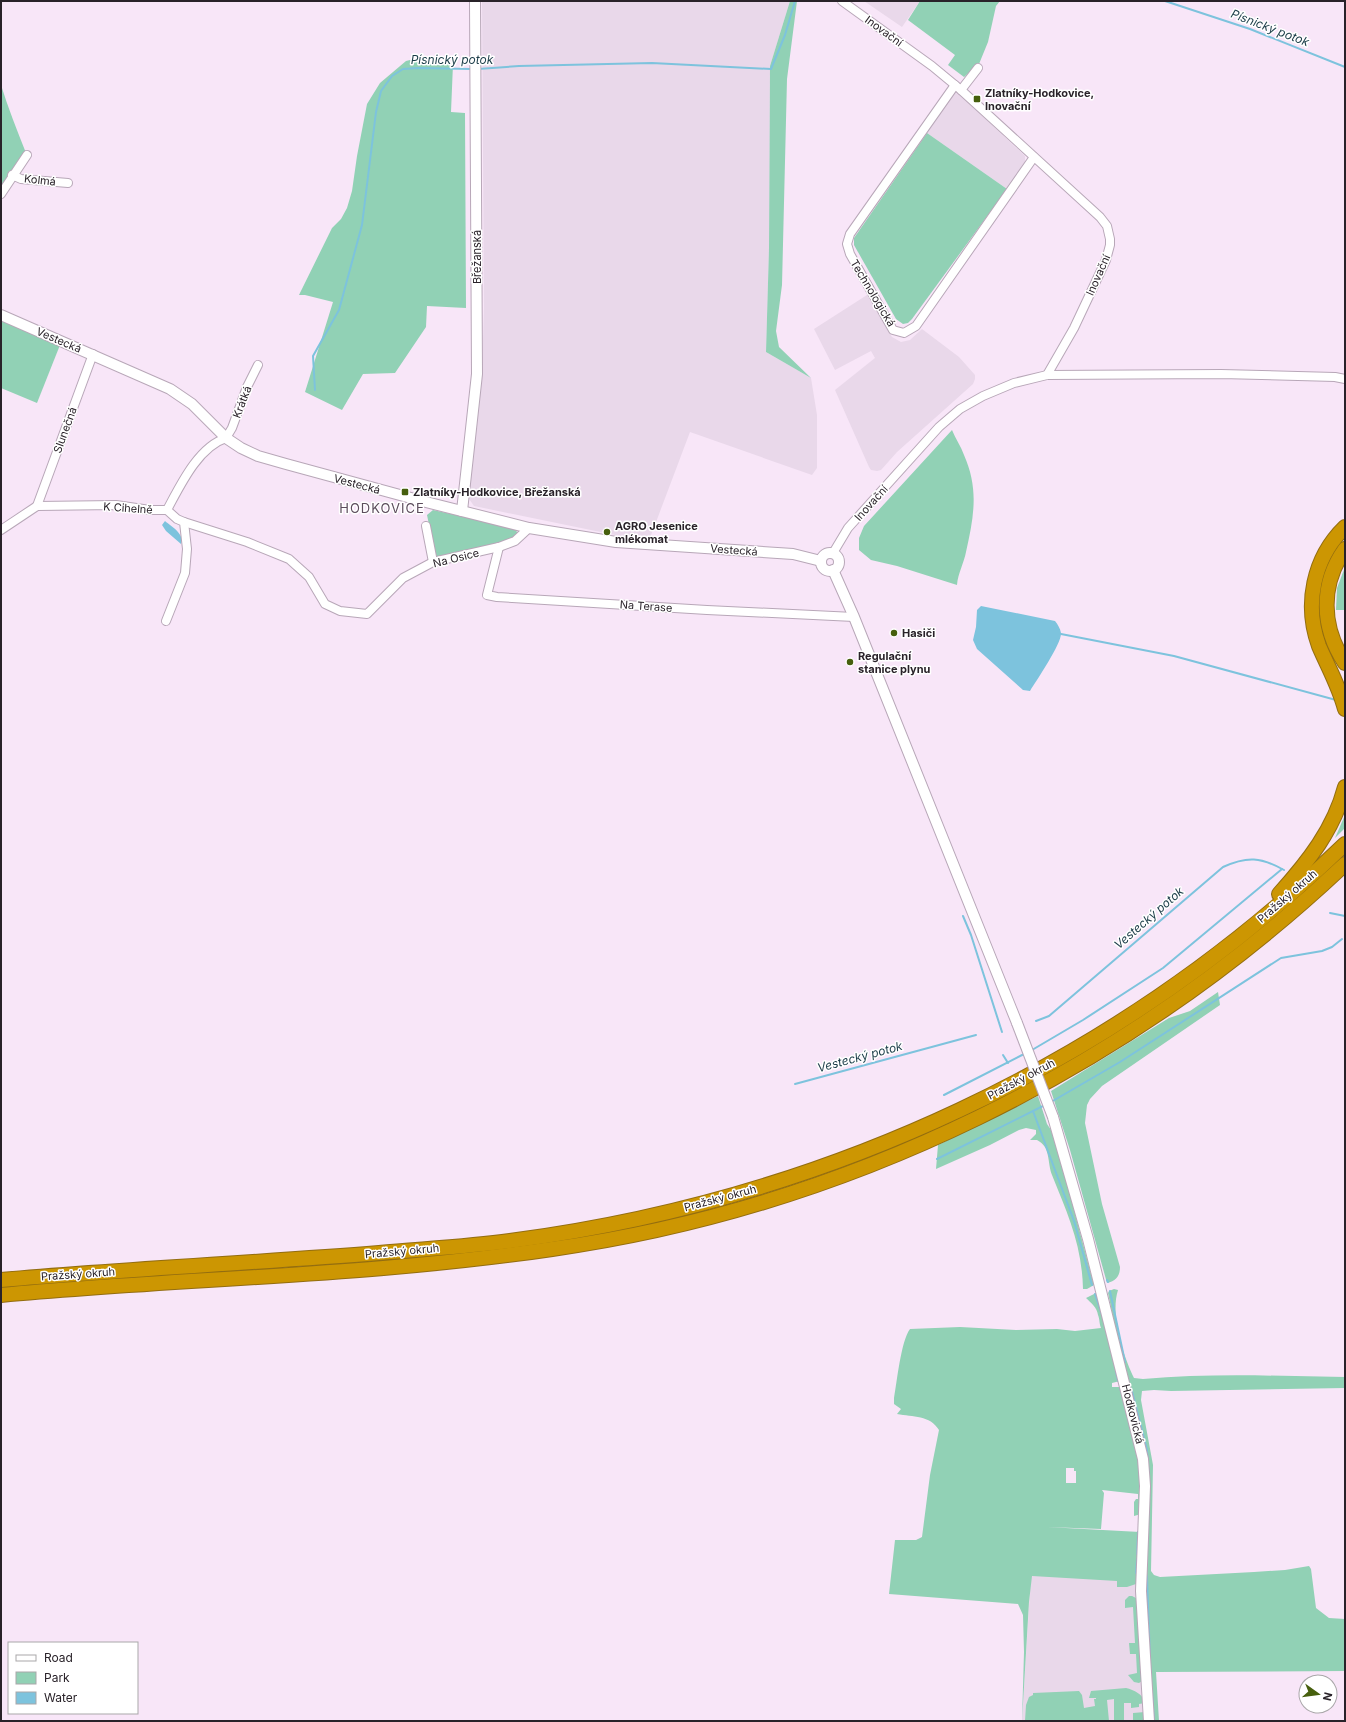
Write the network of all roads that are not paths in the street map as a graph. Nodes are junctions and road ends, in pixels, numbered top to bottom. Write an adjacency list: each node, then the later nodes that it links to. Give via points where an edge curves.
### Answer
1 (475, 1): 18 (street, Břežanská, via 477,374)
2 (842, 1): 4 (street, Inovační)
3 (978, 68): 4 (street)
4 (958, 87): 6 (street, Inovační); 6 (street, Technologická, via 860,218 847,244 850,254 893,330 904,333 916,326)
5 (27, 155): 7 (street, Kolmá)
6 (1034, 157): 13 (street, Inovační, via 1100,217 1107,226 1110,245 1106,260 1074,328)
7 (12, 176): 8 (street, Kolmá, via 21,179); 9 (street, Kolmá)
8 (68, 182)
9 (1, 194)
10 (1, 315): 11 (street, Vestecká)
11 (93, 354): 15 (street, Vestecká, via 170,389 192,404); 16 (street, Slunečná)
12 (258, 365): 15 (street, Krátká)
13 (1047, 375): 14 (street, via 1221,374 1335,377); 26 (street, Inovační, via 1014,383 960,408 939,427 848,528)
14 (1345, 380)
15 (226, 438): 17 (street, K Cihelně, via 206,450 187,474); 18 (street, Vestecká, via 258,456)
16 (37, 506): 17 (street, K Cihelně, via 116,505); 23 (street)
17 (167, 510): 19 (street, Na Osice)
18 (462, 511): 22 (street, Vestecká)
19 (184, 522): 28 (street, Na Osice, via 247,542 289,559 309,577 325,604 340,611 367,614 402,578); 31 (street, via 187,549 184,573)
20 (426, 526): 28 (street)
21 (1345, 527): 33 (highway, via 1331,544 1317,570 1312,609 1314,629)
22 (529, 528): 24 (street, Na Osice, via 515,541); 27 (street, Vestecká, via 616,542 793,554)
23 (1, 530)
24 (499, 547): 28 (street, Na Osice); 30 (street, Na Terase, via 487,595)
25 (1345, 549): 32 (highway, via 1330,579 1326,613 1332,638)
26 (833, 553): 27 (street, via 825,554); 29 (street, Vestecká, via 839,562)
27 (821, 561): 29 (street, Vestecká, via 824,569)
28 (433, 562)
29 (833, 570): 30 (street, Vestecká)
30 (854, 617): 40 (street, Vestecká)
31 (166, 621)
32 (1345, 663)
33 (1345, 708)
34 (1345, 787): 39 (highway, via 1332,822 1310,858)
35 (1345, 844): 39 (highway, Pražský okruh)
36 (1345, 864): 38 (highway, Pražský okruh)
37 (1345, 871): 38 (highway)
38 (1313, 894): 42 (highway, Pražský okruh, via 1238,956 1175,1003 1034,1090 968,1123 854,1172 741,1209 600,1242 486,1258 355,1270)
39 (1239, 937): 41 (highway, Pražský okruh, via 1178,983 1122,1020 1059,1059 989,1096 848,1158 737,1195 636,1220 506,1241)
40 (1017, 1023): 43 (street, Hodkovická, bridge, via 1053,1117 1088,1239 1143,1459 1145,1476 1141,1592)
41 (1, 1280)
42 (1, 1295)
43 (1149, 1721)

